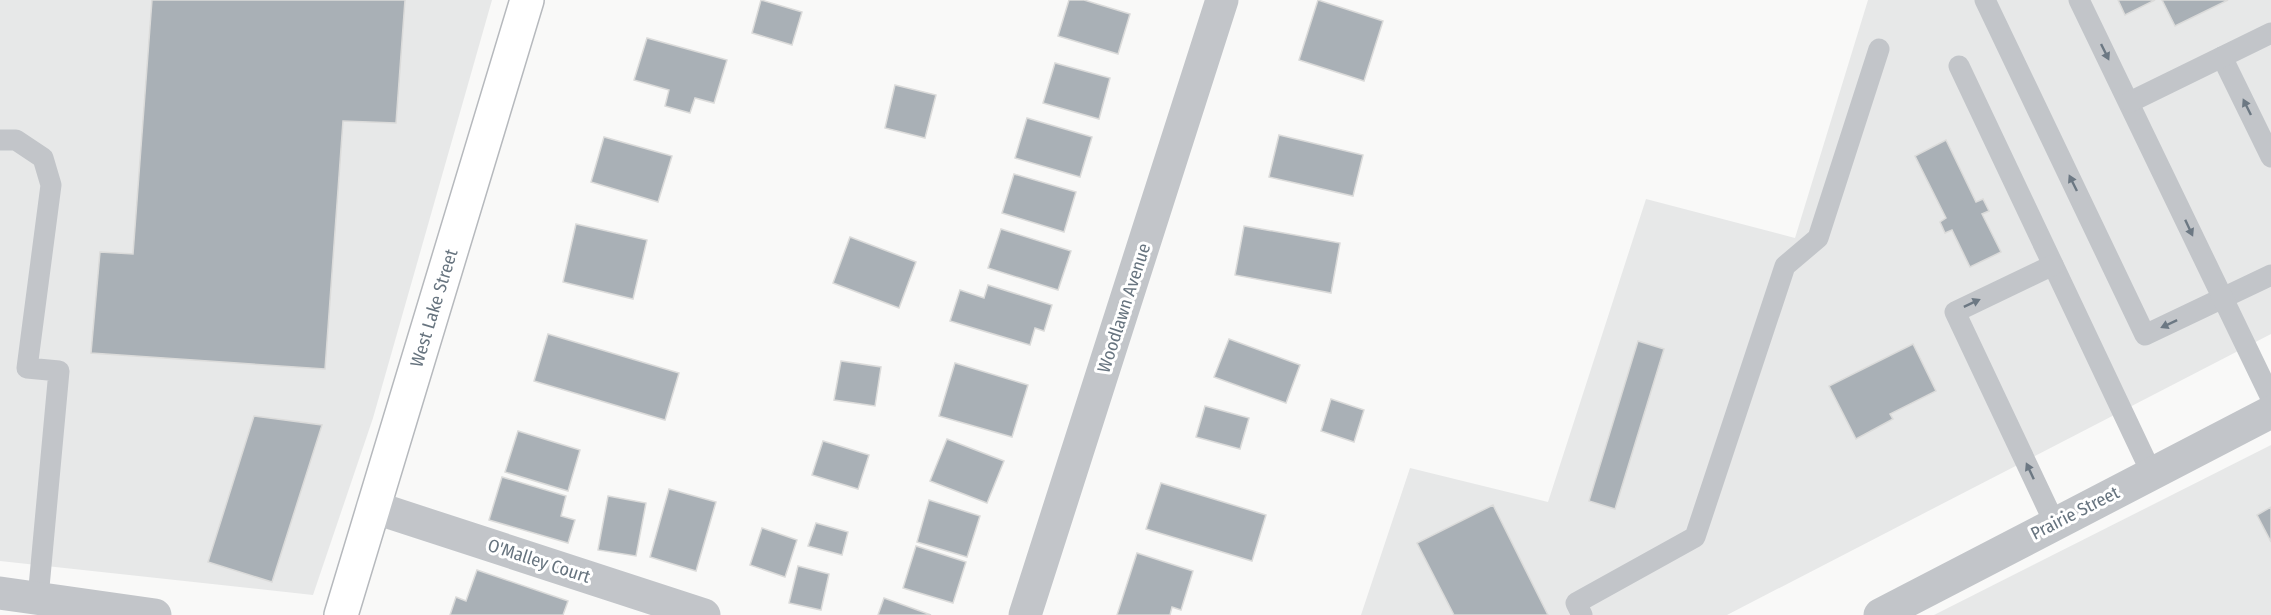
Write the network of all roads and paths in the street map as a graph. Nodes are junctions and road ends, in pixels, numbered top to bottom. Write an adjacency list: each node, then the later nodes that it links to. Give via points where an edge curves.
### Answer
1 (526, 0): 18 (main road, West Lake Street)
2 (1222, 0): 25 (street, Woodlawn Avenue)
3 (1985, 0): 14 (lane, one-way to 3, via 2145,335)
4 (2079, 0): 9 (lane, one-way to 9)
5 (2271, 33): 7 (lane)
6 (1879, 49): 26 (lane, via 1818,238 1785,266 1695,537 1576,603)
7 (2222, 57): 9 (lane); 11 (lane, one-way to 7)
8 (1959, 66): 12 (lane)
9 (2130, 102): 14 (lane, one-way to 14)
10 (0, 140): 21 (lane, via 16,140 43,158 51,184 27,368 59,371)
11 (2271, 157)
12 (2053, 265): 17 (lane); 19 (lane, one-way to 12, via 1955,312)
13 (2271, 275): 14 (lane)
14 (2223, 299): 15 (lane)
15 (2271, 399)
16 (2271, 412): 17 (street, Prairie Street)
17 (2152, 474): 19 (street, Prairie Street)
18 (373, 507): 23 (main road, West Lake Street); 24 (street, O'Malley Court)
19 (2055, 524): 27 (street, Prairie Street)
20 (0, 593): 21 (street)
21 (38, 598): 22 (street)
22 (155, 615)
23 (340, 615)
24 (704, 615)
25 (1025, 615)
26 (1582, 615)
27 (1880, 615)

